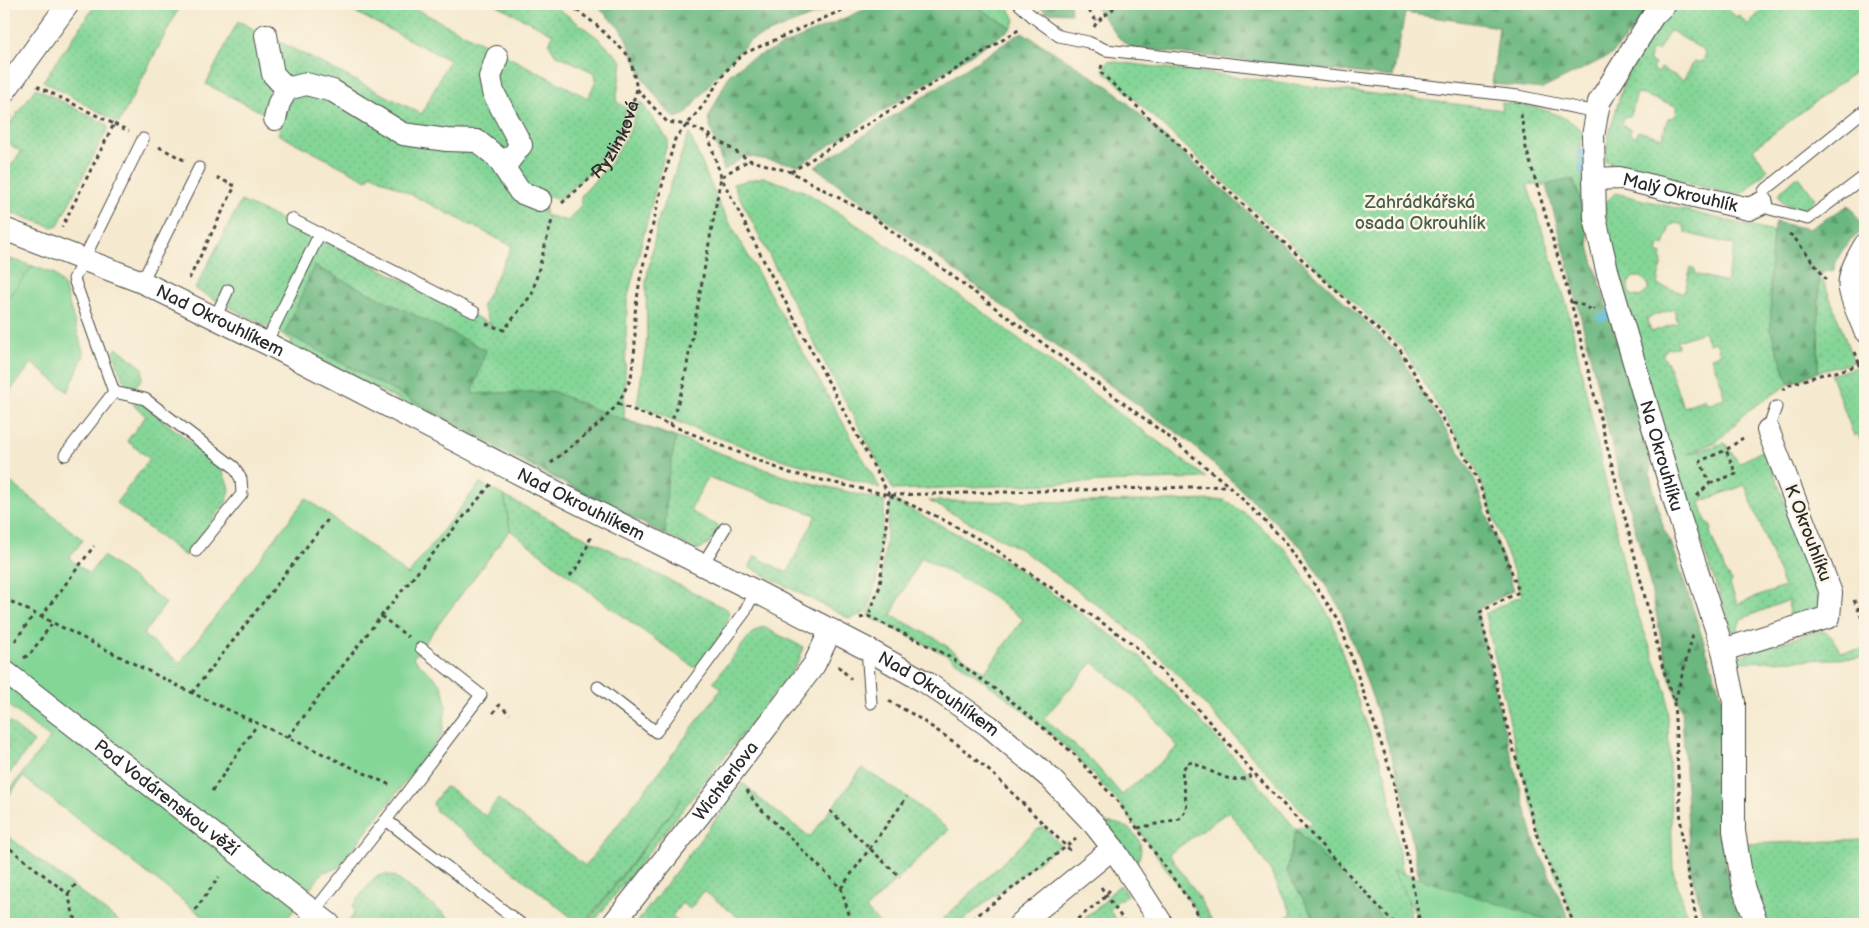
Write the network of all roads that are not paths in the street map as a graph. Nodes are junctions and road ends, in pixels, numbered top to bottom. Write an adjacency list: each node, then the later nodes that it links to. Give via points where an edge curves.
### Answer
1 (68, 4): 7 (street)
2 (1018, 4): 9 (lane, via 1059,36 1088,42 1106,50 1518,96)
3 (1664, 4): 9 (street, Na Okrouhlíku, via 1634,46)
4 (266, 35): 6 (street, via 273,74)
5 (497, 57): 12 (street, via 490,77 493,92 521,146)
6 (287, 89): 10 (street, via 279,102); 12 (street, via 306,84 333,91 403,134 477,141)
7 (4, 92)
8 (1865, 110): 16 (lane, via 1764,191)
9 (1596, 112): 15 (street, Na Okrouhlíku)
10 (275, 119)
11 (143, 139): 22 (lane)
12 (504, 167): 17 (street, via 520,192)
13 (199, 168): 23 (lane)
14 (1865, 176): 16 (lane, via 1808,219 1770,209)
15 (1594, 179): 16 (street, Malý Okrouhlík, via 1620,178 1749,209); 40 (street, Na Okrouhlíku, via 1595,218 1607,270 1678,512)
16 (1762, 203)
17 (548, 204)
18 (291, 218): 20 (lane)
19 (4, 229): 22 (street, Nad Okrouhlíkem)
20 (320, 233): 25 (lane); 28 (lane)
21 (1865, 245): 27 (street, via 1857,259 1850,289)
22 (84, 258): 23 (street, Nad Okrouhlíkem); 29 (lane, via 74,279)
23 (142, 282): 26 (street, Nad Okrouhlíkem)
24 (228, 290): 26 (lane)
25 (474, 312)
26 (215, 318): 28 (street, Nad Okrouhlíkem)
27 (1865, 331)
28 (266, 343): 35 (street, Nad Okrouhlíkem, via 530,480)
29 (114, 392): 32 (lane); 34 (lane, via 146,399 234,468 241,479 242,494)
30 (1776, 407): 31 (lane)
31 (1768, 430): 40 (street, K Okrouhlíku, via 1831,593 1829,617)
32 (65, 456)
33 (725, 528): 35 (lane)
34 (196, 551)
35 (703, 564): 36 (street, Nad Okrouhlíkem)
36 (755, 591): 37 (street, Nad Okrouhlíkem); 42 (lane, via 744,613 656,732)
37 (831, 630): 39 (street, Nad Okrouhlíkem); 48 (street, Wichterlova, via 814,665)
38 (421, 648): 44 (lane, via 481,695)
39 (867, 649): 43 (lane); 45 (street, Nad Okrouhlíkem, via 927,683 989,726 1050,778)
40 (1723, 650): 51 (street, Na Okrouhlíku, via 1734,702 1734,831 1744,887)
41 (4, 671): 46 (street, Pod Vodárenskou věží)
42 (598, 687)
43 (870, 703)
44 (386, 820): 46 (lane); 47 (lane)
45 (1113, 848): 49 (street); 50 (street, Nad Okrouhlíkem)
46 (316, 920)
47 (520, 924)
48 (613, 924)
49 (1020, 924)
50 (1162, 924)
51 (1757, 924)

